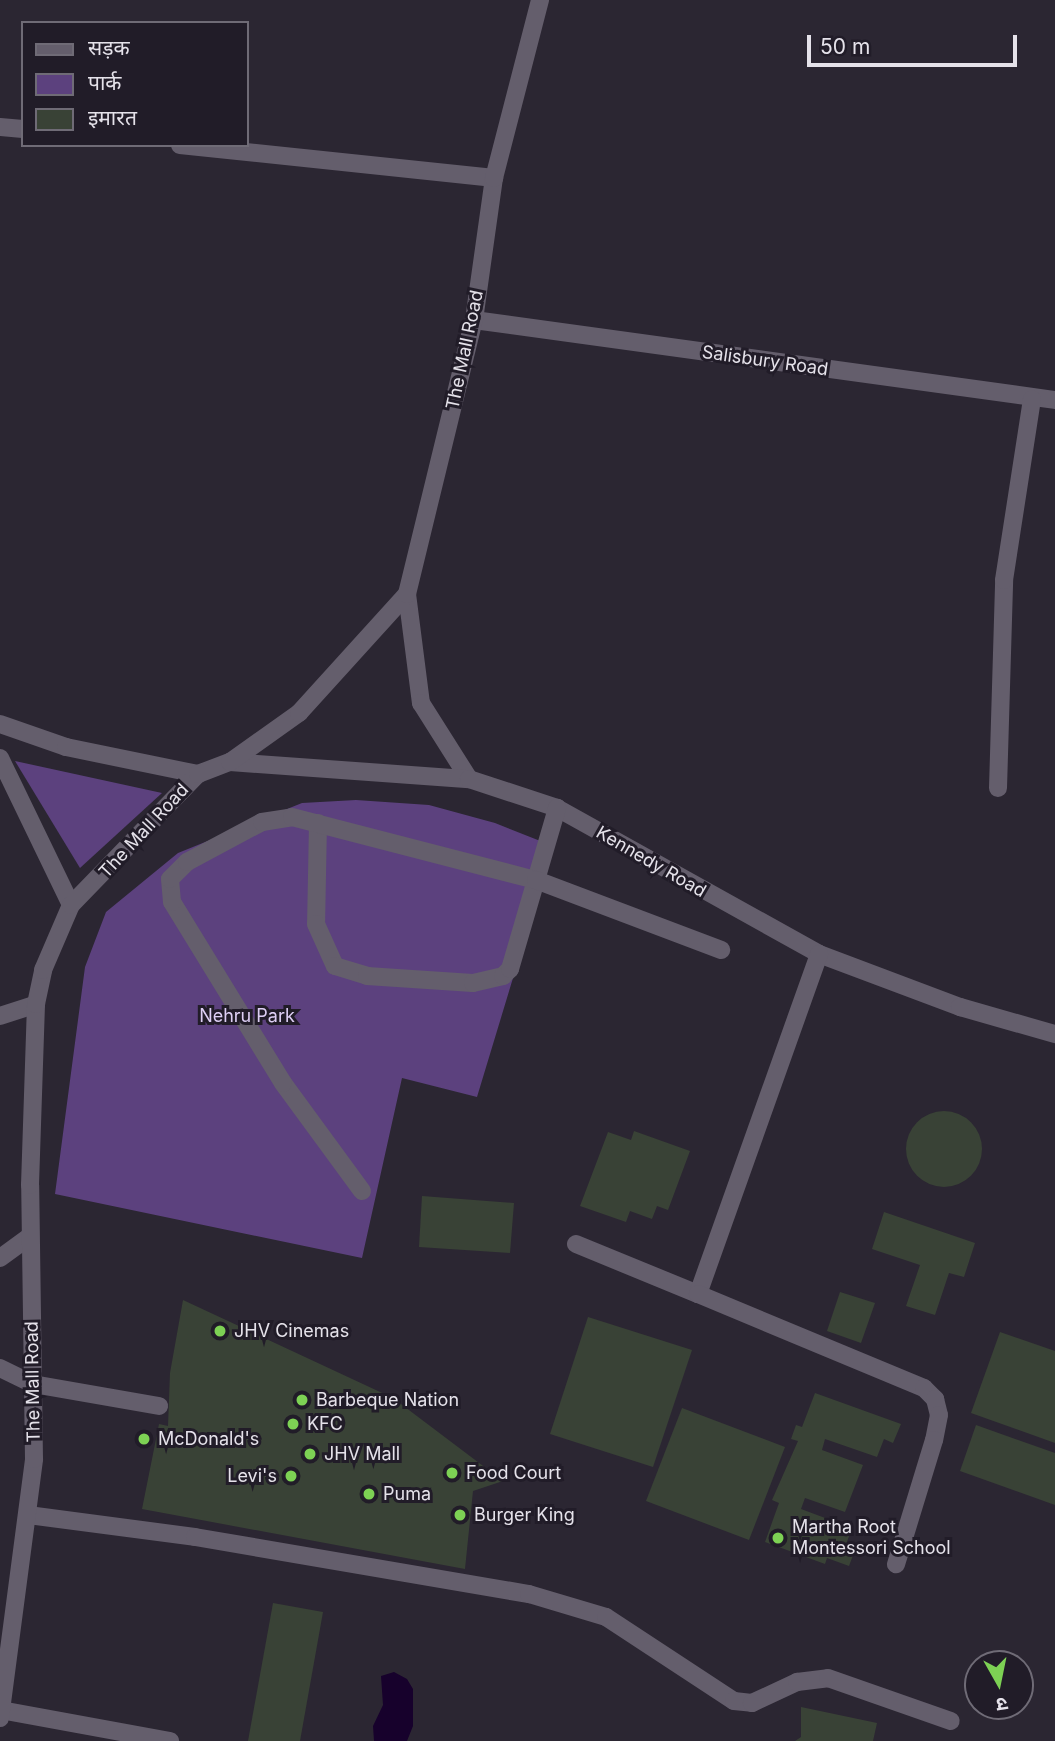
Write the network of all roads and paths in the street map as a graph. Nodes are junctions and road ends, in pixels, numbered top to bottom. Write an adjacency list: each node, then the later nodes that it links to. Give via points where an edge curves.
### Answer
1 (540, 0): 5 (street, The Mall Road)
2 (0, 127): 3 (street)
3 (21, 129)
4 (199, 147): 5 (street)
5 (494, 178): 6 (street, The Mall Road)
6 (474, 320): 7 (street, Salisbury Road); 9 (street, The Mall Road)
7 (1032, 399): 8 (street, Salisbury Road); 15 (street, via 1004,580)
8 (1055, 400)
9 (407, 594): 12 (street, The Mall Road, via 299,713); 14 (street, via 421,703)
10 (0, 724): 13 (street, via 66,747)
11 (0, 758): 19 (street)
12 (230, 762): 13 (street, The Mall Road); 14 (street, Kennedy Road)
13 (198, 774): 19 (street, The Mall Road)
14 (469, 779): 16 (street, Kennedy Road)
15 (998, 788)
16 (557, 808): 18 (street); 21 (street, Kennedy Road)
17 (318, 823): 18 (street); 18 (street, via 316,924 335,966 350,974 474,983 503,976 513,960); 25 (street, via 283,816 262,822 187,862 170,879 169,888 182,919 284,1083)
18 (536, 880): 20 (street)
19 (71, 905): 22 (street, The Mall Road, via 43,970)
20 (721, 950)
21 (819, 954): 24 (street, Kennedy Road, via 960,1007); 29 (street)
22 (36, 1004): 23 (street); 26 (street, The Mall Road)
23 (0, 1016)
24 (1055, 1034)
25 (362, 1191)
26 (30, 1236): 28 (street); 31 (street, The Mall Road)
27 (576, 1244): 29 (street)
28 (0, 1258)
29 (698, 1294): 34 (street, via 924,1388 935,1399 939,1415 934,1440)
30 (0, 1368): 31 (street)
31 (33, 1384): 32 (street); 33 (street, The Mall Road)
32 (159, 1406)
33 (28, 1516): 35 (street, The Mall Road); 36 (street, via 195,1537 554,1600 606,1616 734,1700 752,1703 797,1682 828,1678)
34 (896, 1564)
35 (1, 1714): 37 (street)
36 (951, 1721)
37 (170, 1741)

